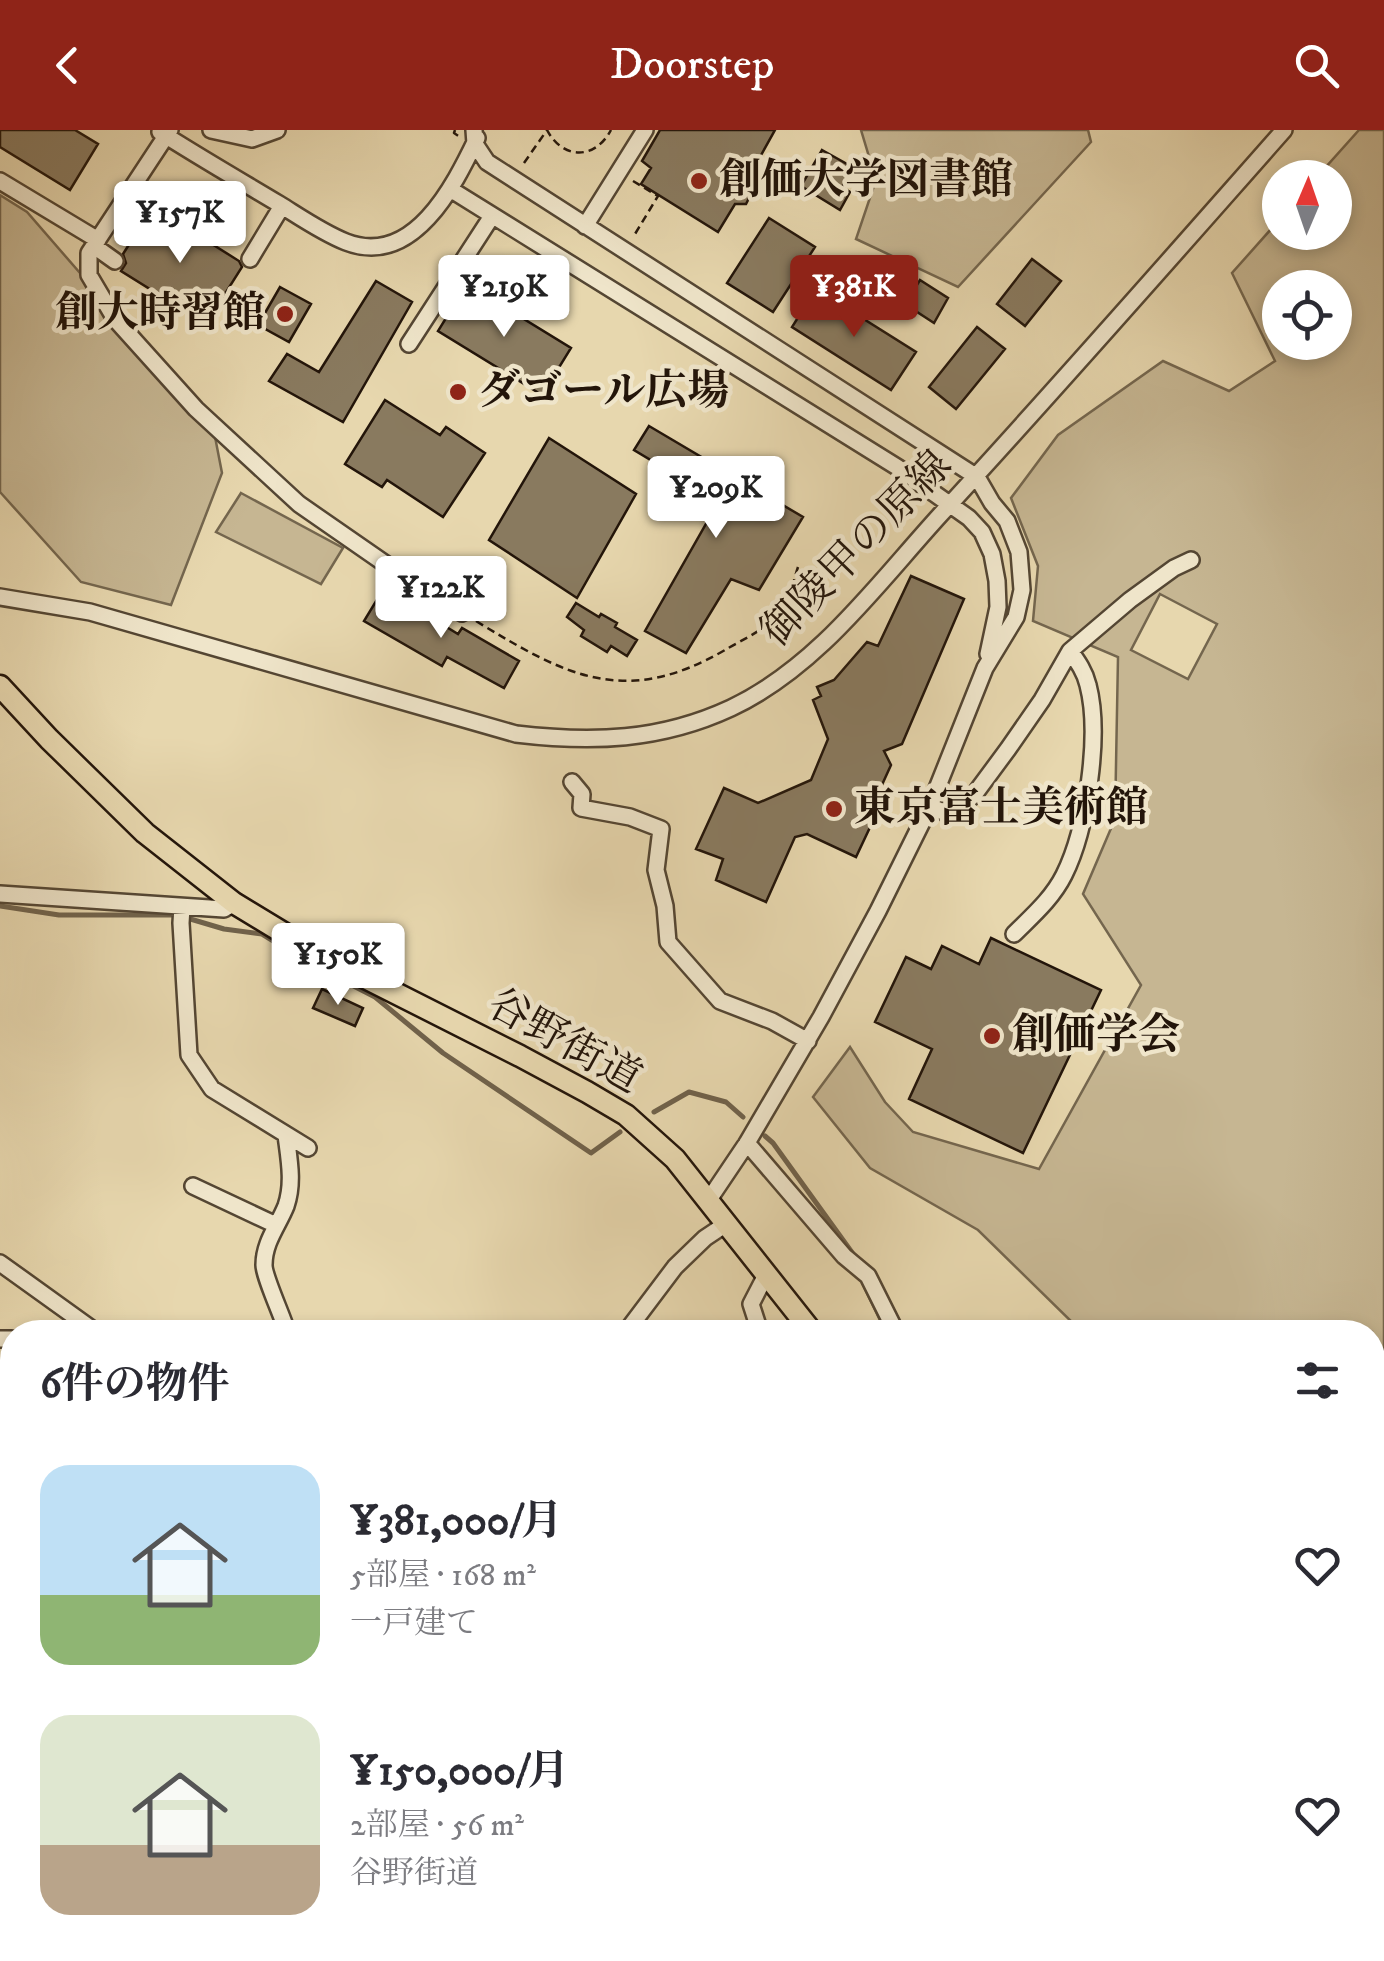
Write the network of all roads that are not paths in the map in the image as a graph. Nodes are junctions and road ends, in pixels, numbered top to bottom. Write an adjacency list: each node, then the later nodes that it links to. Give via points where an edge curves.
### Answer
1 (212, 130): 2 (street, via 252,138)
2 (277, 130)
3 (645, 130): 11 (street)
4 (1284, 130): 18 (street, 御陵甲の原線)
5 (164, 132): 9 (street); 12 (street)
6 (476, 135): 8 (street); 11 (street, via 487,162)
7 (0, 181): 12 (street)
8 (450, 188): 9 (street, via 420,228 370,247 348,244); 10 (street)
9 (282, 206): 13 (street)
10 (492, 216): 15 (street); 17 (street)
11 (585, 226): 16 (street)
12 (96, 243): 14 (street); 22 (street, via 89,275 115,319 196,408 300,504)
13 (250, 259)
14 (116, 261)
15 (408, 344)
16 (914, 438): 17 (street); 18 (street)
17 (897, 467): 19 (street)
18 (976, 477): 19 (street, 御陵甲の原線); 24 (street, via 1020,552 1022,590 1016,616)
19 (951, 503): 21 (street, 御陵甲の原線, via 820,647 775,682 732,708 624,738 516,734 90,612); 24 (street, via 982,532 992,554 998,607)
20 (1191, 560): 23 (street)
21 (0, 596)
22 (462, 612)
23 (1070, 651): 27 (street, via 974,795 950,815); 31 (street, via 1089,688 1093,768 1064,876)
24 (986, 668): 27 (street)
25 (2, 691): 29 (main road, 谷野街道, via 145,833)
26 (572, 782): 32 (street, via 582,794 580,808 661,829 656,870 668,942 720,1000)
27 (930, 806): 32 (street)
28 (0, 894): 30 (street, via 119,900)
29 (234, 903): 30 (street); 37 (main road, 谷野街道, via 626,1115 675,1159)
30 (182, 914): 33 (street, via 189,1055 212,1089)
31 (1014, 934)
32 (808, 1040): 34 (street)
33 (286, 1135): 35 (street); 39 (street, via 292,1176)
34 (747, 1143): 37 (street); 47 (street, via 868,1276)
35 (308, 1148)
36 (193, 1186): 39 (street)
37 (708, 1201): 38 (main road, 谷野街道)
38 (726, 1224): 41 (main road, 谷野街道); 44 (street, via 675,1268)
39 (276, 1225): 43 (street, via 264,1268)
40 (0, 1263): 42 (street)
41 (766, 1275): 45 (street, via 750,1304); 46 (main road, 谷野街道)
42 (79, 1320)
43 (284, 1320)
44 (635, 1320)
45 (756, 1320)
46 (802, 1320)
47 (890, 1320)

